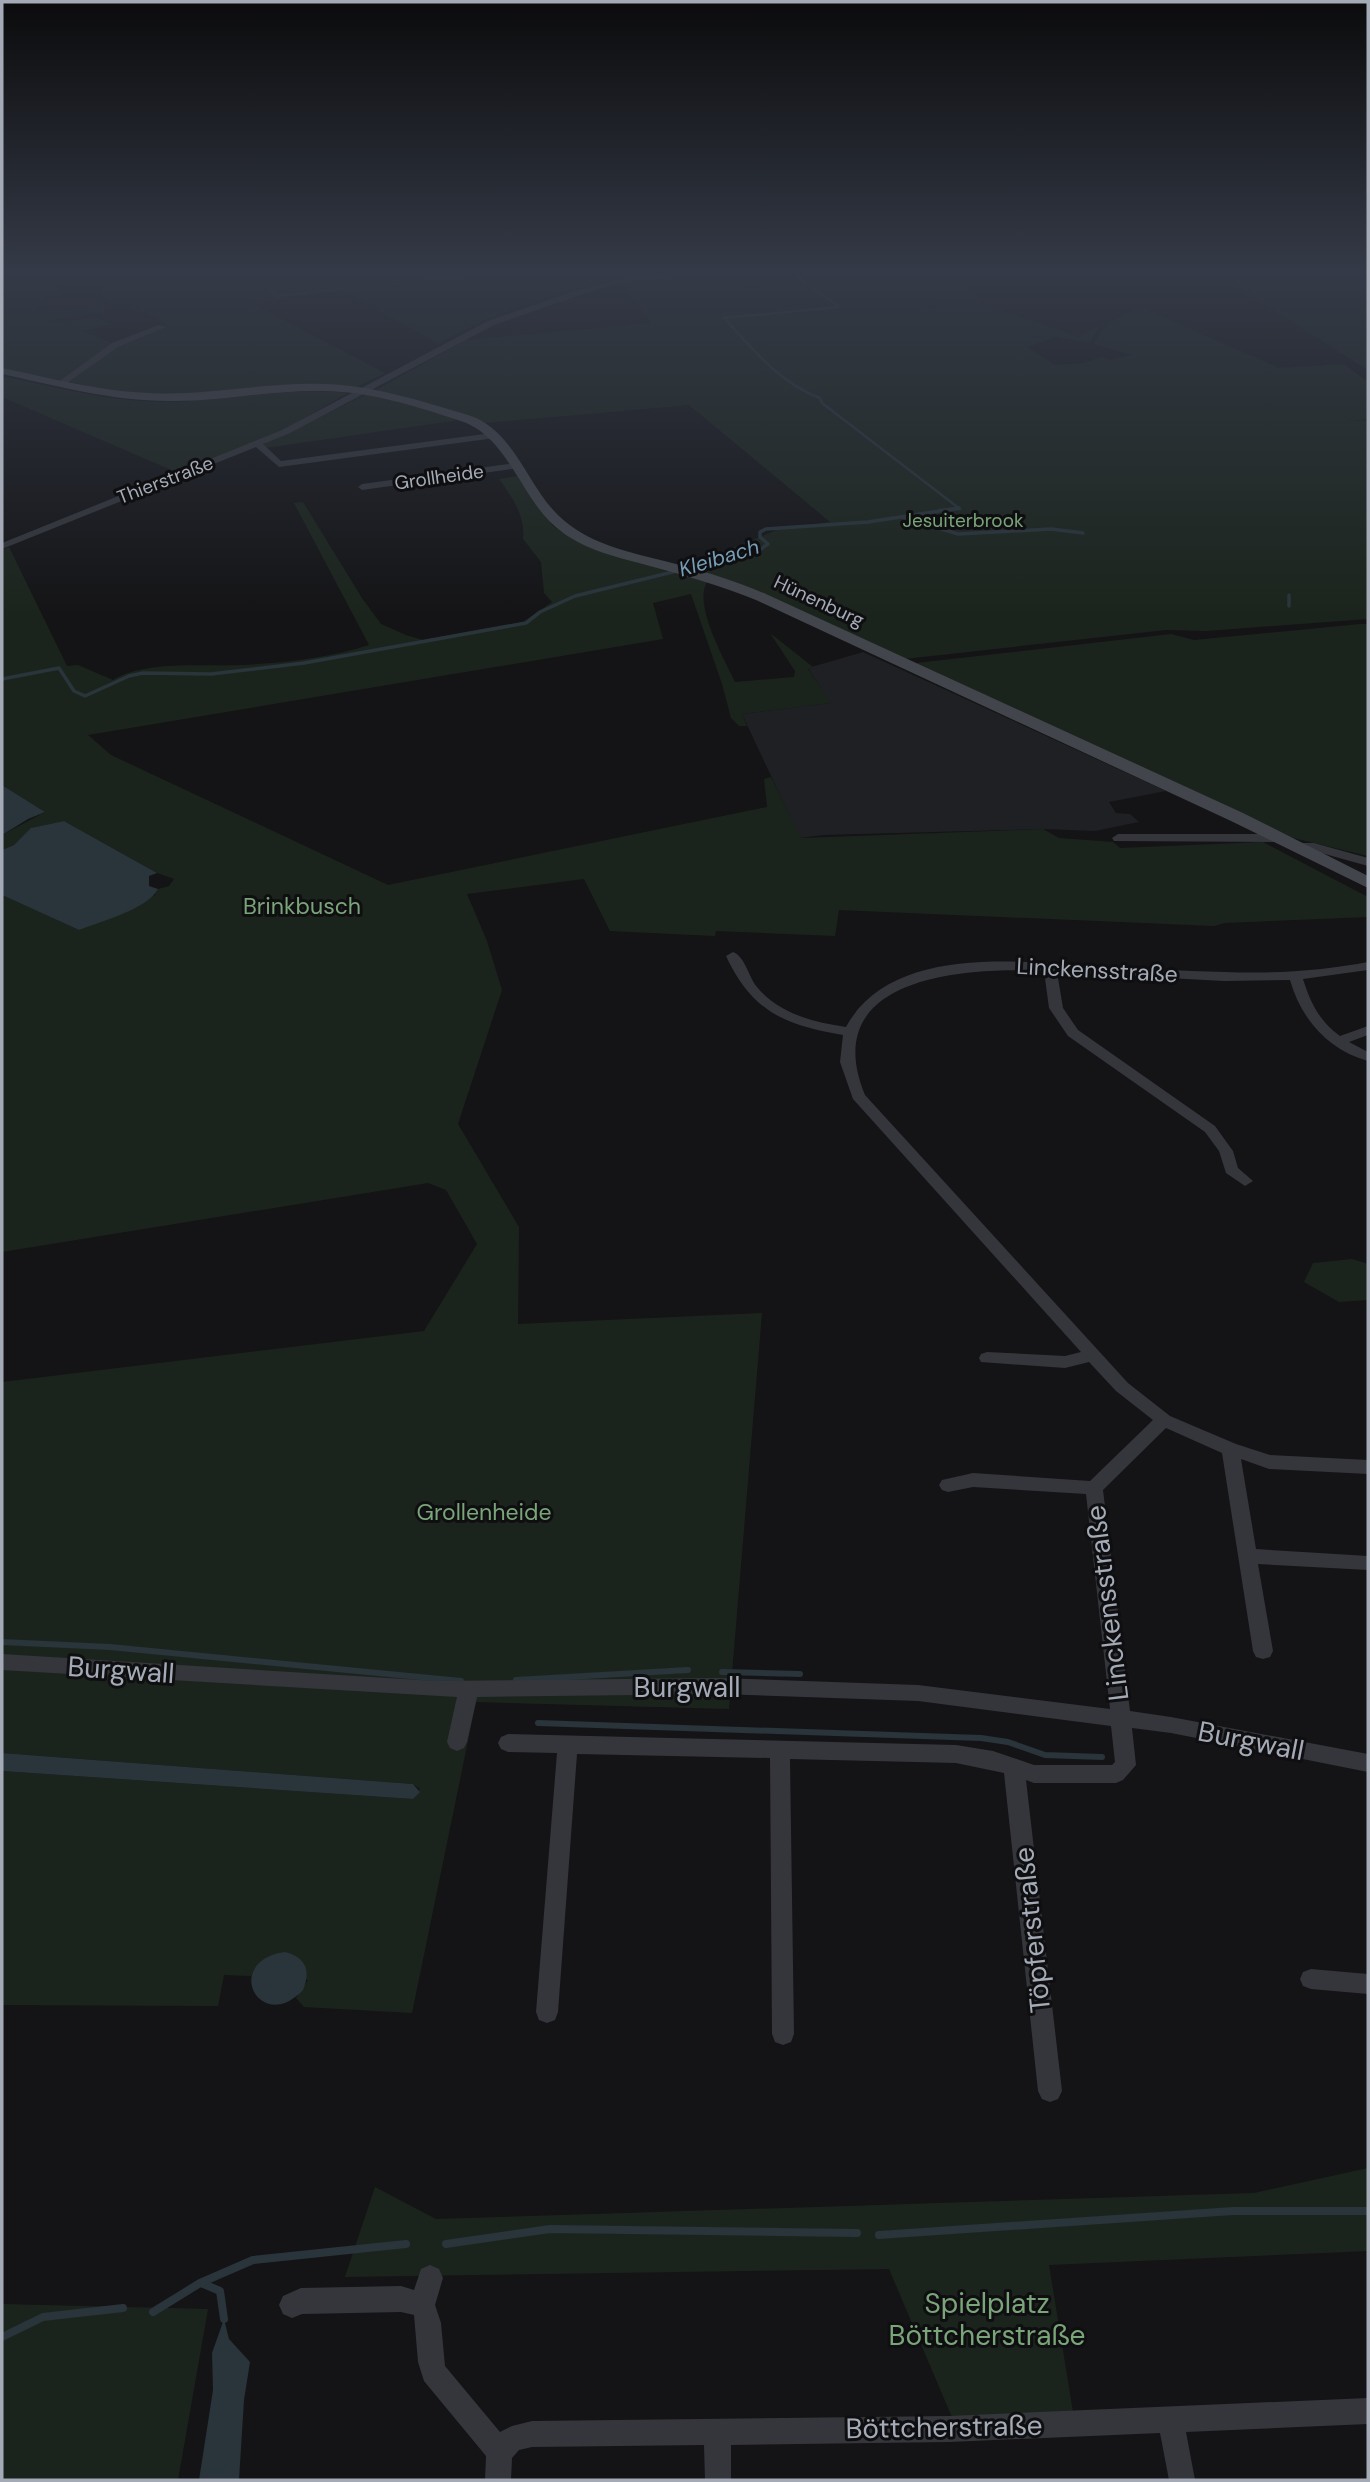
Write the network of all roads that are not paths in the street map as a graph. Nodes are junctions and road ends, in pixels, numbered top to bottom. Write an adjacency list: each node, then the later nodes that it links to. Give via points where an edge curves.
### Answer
1 (65, 384): 3 (street, Hünenburg, via 163,398 312,387)
2 (380, 384): 3 (street, Thierstraße)
3 (365, 392): 4 (street, Hünenburg, via 468,419); 5 (street, Thierstraße)
4 (492, 436): 5 (street, via 279,464); 6 (street, Hünenburg)
5 (258, 444): 8 (street, Thierstraße)
6 (515, 466): 7 (street, Grollheide); 10 (street, Hünenburg, via 546,511 570,532 601,547 761,597)
7 (362, 487)
8 (2, 547)
9 (1118, 838): 10 (street, Hünenburg)
10 (1279, 838): 11 (street, Hünenburg)
11 (1299, 848): 12 (street, Hünenburg, via 1314,847); 13 (street, Hünenburg)
12 (1368, 862)
13 (1368, 883)
14 (733, 956): 19 (street, via 750,991 767,1007 800,1022)
15 (1368, 966): 17 (street, Linckensstraße)
16 (1050, 968): 17 (street, Linckensstraße); 19 (street, Linckensstraße, via 974,967 911,980 877,998); 22 (street, via 1056,1008 1073,1033 1210,1129 1226,1151 1231,1170)
17 (1295, 976): 20 (street, via 1309,1015)
18 (1368, 1030): 20 (street)
19 (849, 1032): 23 (street, via 848,1073 858,1096)
20 (1339, 1041): 21 (street)
21 (1368, 1057)
22 (1245, 1181)
23 (1092, 1355): 24 (street, via 1065,1362); 25 (street, via 1122,1387)
24 (988, 1358)
25 (1164, 1420): 26 (street); 29 (street, Linckensstraße)
26 (1230, 1449): 27 (street, via 1269,1462); 30 (street)
27 (1368, 1467)
28 (948, 1485): 29 (street, Linckensstraße, via 973,1480)
29 (1094, 1488): 35 (street, Linckensstraße)
30 (1247, 1556): 31 (street); 32 (street)
31 (1368, 1563)
32 (1263, 1651)
33 (2, 1662): 34 (street, Burgwall)
34 (469, 1689): 35 (street, Burgwall, via 719,1686 918,1693); 36 (street)
35 (1121, 1719): 40 (street, Burgwall); 41 (street, via 1126,1765 1116,1774 1034,1774)
36 (457, 1742)
37 (508, 1744): 38 (street)
38 (568, 1745): 39 (street); 44 (street)
39 (780, 1751): 41 (street, via 966,1755); 45 (street)
40 (1368, 1763)
41 (1014, 1768): 46 (street, Töpferstraße)
42 (1311, 1979): 43 (street)
43 (1368, 1984)
44 (547, 2012)
45 (783, 2034)
46 (1050, 2091)
47 (430, 2278): 49 (street)
48 (292, 2305): 49 (street, via 301,2301 401,2300)
49 (422, 2305): 53 (street, via 431,2322 433,2372)
50 (1368, 2411): 51 (street, Böttcherstraße)
51 (1170, 2420): 52 (street, Böttcherstraße); 56 (street)
52 (717, 2432): 53 (street, Böttcherstraße, via 531,2434 512,2439); 55 (street)
53 (499, 2452): 54 (street)
54 (498, 2480)
55 (718, 2480)
56 (1182, 2480)

